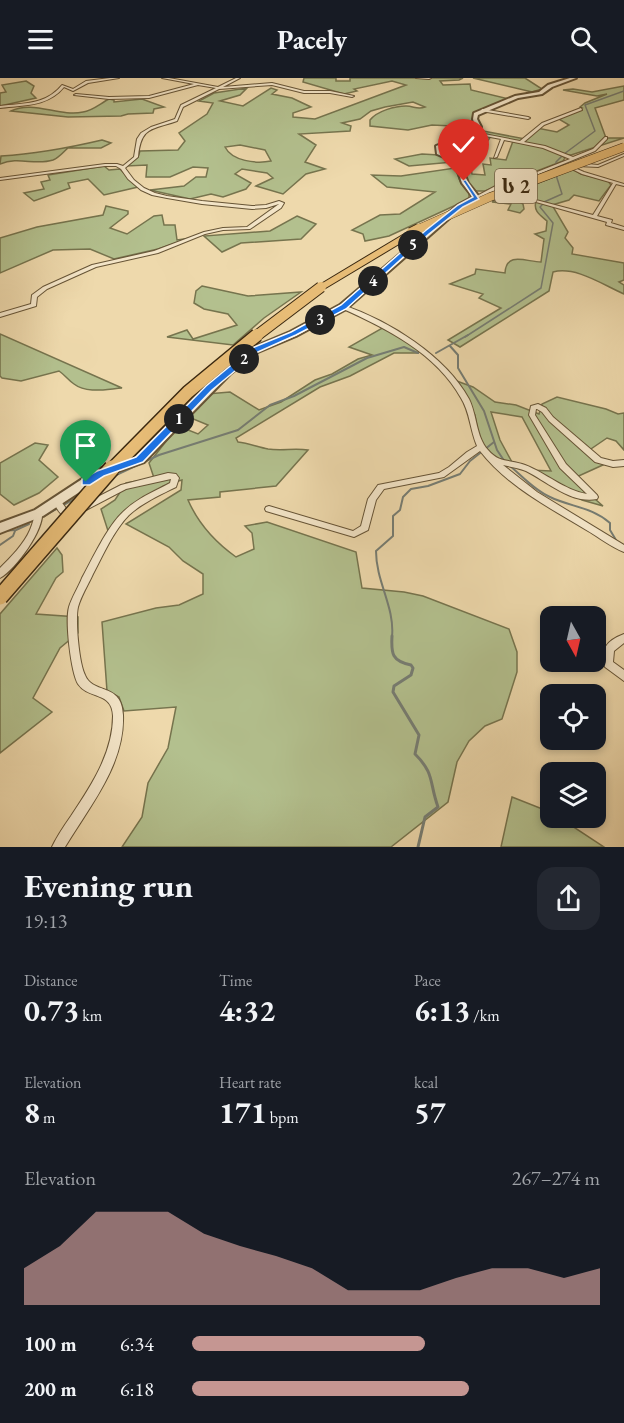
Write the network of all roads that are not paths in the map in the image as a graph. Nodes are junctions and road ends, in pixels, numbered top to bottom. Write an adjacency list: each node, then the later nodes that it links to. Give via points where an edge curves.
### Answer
1 (117, 78): 11 (street, via 87,82 73,90 63,86 41,102)
2 (164, 78): 7 (street)
3 (237, 78): 8 (street)
4 (418, 78): 5 (street)
5 (429, 78)
6 (574, 78): 13 (street)
7 (201, 83): 8 (street); 9 (street, via 149,97)
8 (221, 88): 10 (street, via 272,84 304,92); 23 (street, via 182,106 176,120 142,132 137,138 136,157)
9 (76, 95)
10 (352, 96)
11 (0, 107)
12 (582, 109): 18 (street, via 543,124)
13 (482, 110): 14 (street); 15 (street, via 476,114)
14 (528, 118)
15 (475, 133): 17 (street); 27 (street, via 437,149 459,162 464,181)
16 (606, 138): 22 (street, via 598,148)
17 (503, 139): 18 (street); 21 (street)
18 (521, 142): 22 (street, via 549,148)
19 (624, 147): 41 (highway, ს 2, bridge, via 473,203 411,233 321,288 190,391 58,527)
20 (624, 155): 22 (street, via 598,166)
21 (495, 157)
22 (574, 162): 25 (street, via 575,169); 27 (street, via 507,182)
23 (123, 168): 24 (street, via 105,165); 31 (street, via 146,191 155,194 252,208 282,203 248,228 204,233 156,252 94,266 45,288 34,296 34,305 29,308)
24 (0, 179)
25 (615, 183): 26 (street); 28 (street)
26 (624, 184)
27 (477, 198): 28 (street, via 536,201); 30 (street, via 460,206)
28 (594, 217): 29 (street)
29 (624, 229)
30 (343, 307): 32 (street, via 407,341 446,373 465,398); 35 (street, via 255,350 209,388 140,459 100,473)
31 (0, 315)
32 (481, 447): 33 (street); 36 (street, via 462,457 449,472 381,488 372,499 365,528 359,533)
33 (494, 461): 34 (street, via 521,466 572,492 594,496 557,458 532,414 538,406 598,460); 39 (street, via 549,505)
34 (624, 463)
35 (60, 506): 37 (street); 44 (street, via 72,514 124,487 168,476 175,478 173,485 132,508 116,524 74,608 77,670 82,681 112,698 118,717 116,740 105,771)
36 (269, 509)
37 (39, 513): 38 (street); 40 (street, via 36,527 21,551)
38 (0, 528)
39 (624, 549)
40 (0, 574)
41 (0, 597)
42 (624, 638): 43 (street, via 611,644 607,651 608,664)
43 (624, 676)
44 (58, 847)

